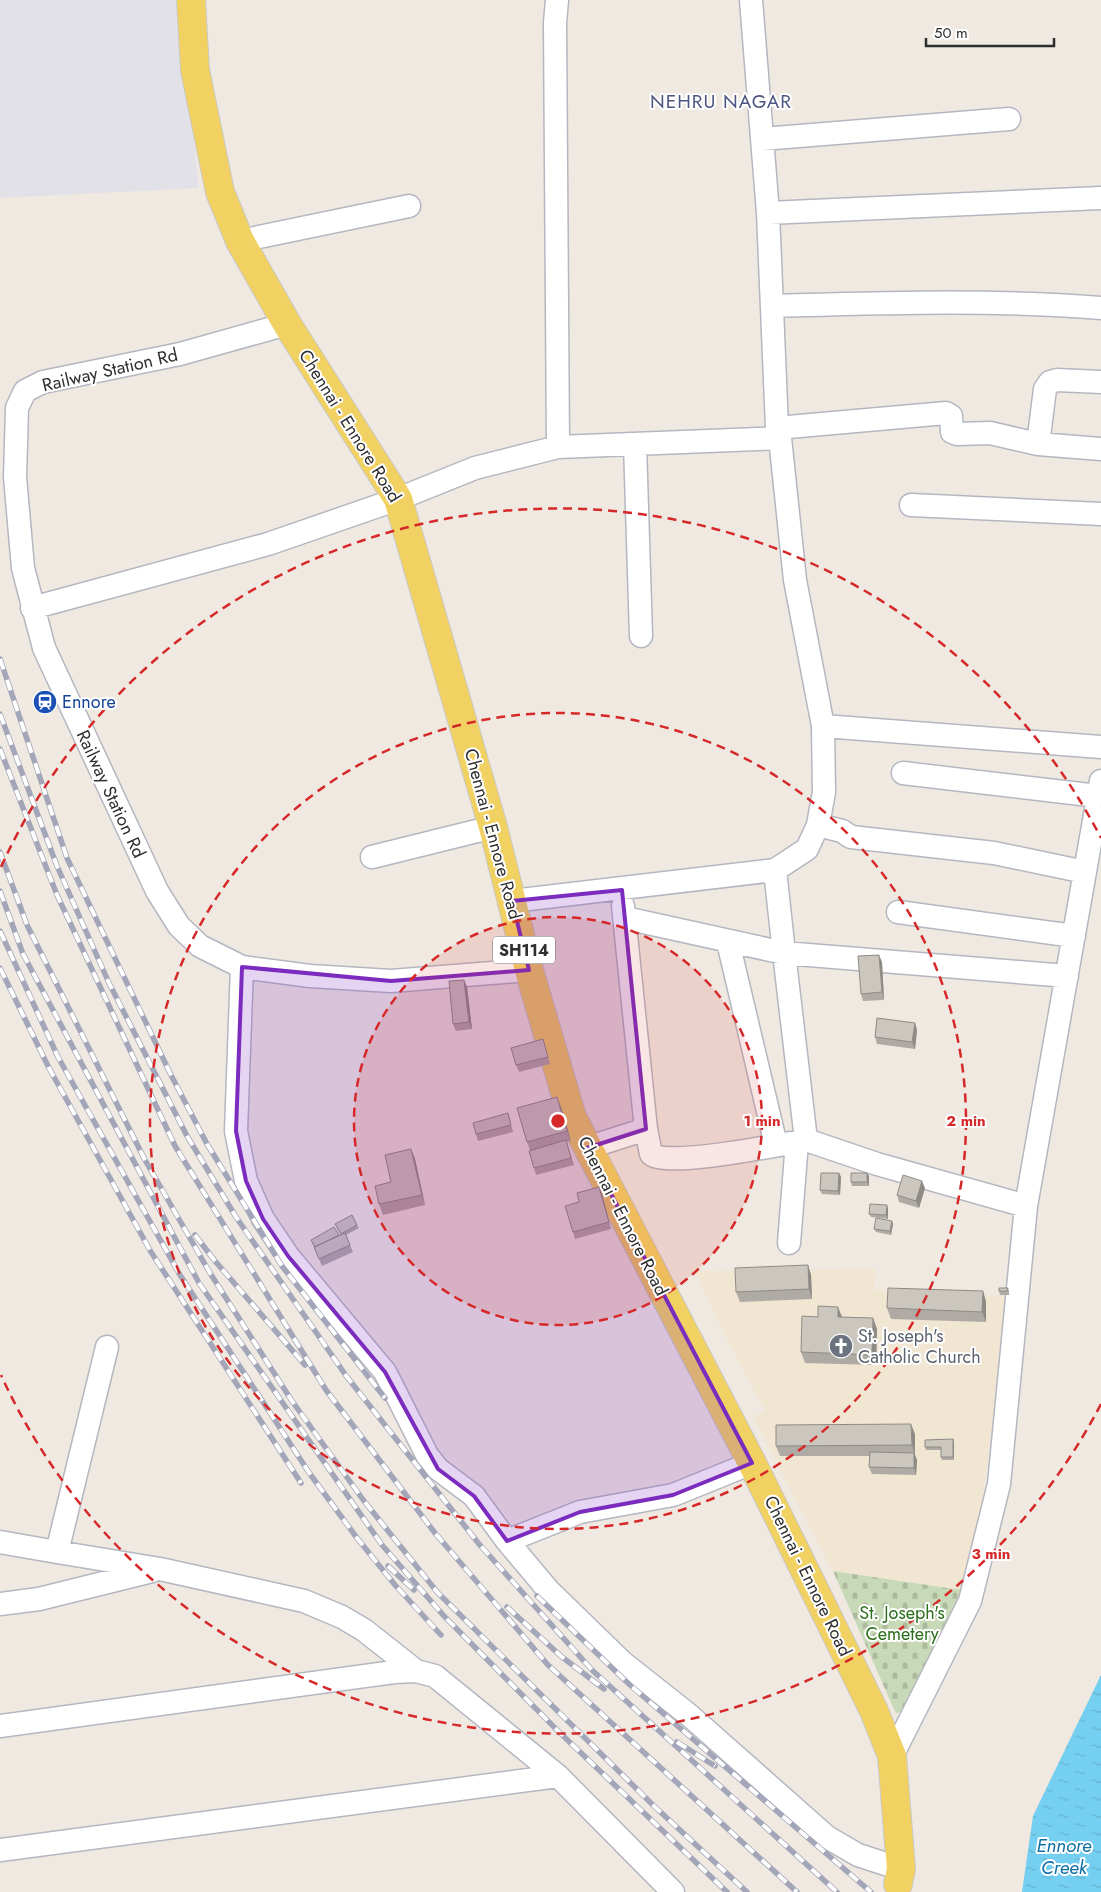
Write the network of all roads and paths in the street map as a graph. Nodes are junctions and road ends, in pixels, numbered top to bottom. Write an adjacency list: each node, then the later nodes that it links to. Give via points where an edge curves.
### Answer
1 (191, 0): 9 (main road, Chennai - Ennore Road / SH114, via 195,70 220,192)
2 (557, 0): 17 (street)
3 (752, 0): 5 (street)
4 (1009, 119): 5 (street)
5 (762, 138): 8 (street)
6 (1101, 198): 8 (street)
7 (409, 206): 9 (street)
8 (768, 213): 10 (street)
9 (240, 241): 12 (main road, Chennai - Ennore Road / SH114)
10 (772, 306): 11 (street, via 915,302 1034,303); 14 (street)
11 (1101, 308)
12 (287, 324): 19 (main road, Chennai - Ennore Road / SH114); 22 (street, Railway Station Rd, via 180,354 43,382 26,391 17,408 15,477 23,568)
13 (1101, 382): 16 (street, via 1050,382 1045,389)
14 (779, 433): 15 (street); 16 (street, via 946,413 951,416 952,432 957,434 990,433); 24 (street, via 795,580)
15 (635, 444): 17 (street); 23 (street)
16 (1038, 444): 18 (street)
17 (558, 447): 19 (street, via 475,468)
18 (1101, 449)
19 (398, 499): 22 (street, via 268,544); 29 (main road, Chennai - Ennore Road / SH114)
20 (911, 505): 21 (street)
21 (1101, 514)
22 (32, 608): 40 (street, Railway Station Rd, via 44,648 157,891 179,926 200,946)
23 (641, 636)
24 (823, 726): 25 (street); 28 (street, via 824,792)
25 (1101, 747)
26 (903, 773): 27 (street)
27 (1100, 788): 32 (street)
28 (818, 824): 31 (street, via 808,849); 32 (street, via 851,837 994,853)
29 (493, 827): 30 (street); 34 (main road, Chennai - Ennore Road / SH114)
30 (372, 858)
31 (774, 870): 33 (street); 39 (street)
32 (1085, 872): 37 (street)
33 (622, 890): 34 (street); 36 (street)
34 (512, 901): 41 (main road, Chennai - Ennore Road / SH114)
35 (898, 912): 37 (street)
36 (625, 918): 38 (street); 43 (street)
37 (1074, 936): 42 (street)
38 (728, 942): 39 (street); 44 (street)
39 (784, 953): 42 (street); 44 (street)
40 (242, 967): 41 (street, Railway Station Rd, via 391,982); 50 (street, via 236,1131 246,1181 263,1219 288,1256 385,1372 432,1462 457,1486 474,1496)
41 (529, 970): 45 (main road, Chennai - Ennore Road / SH114, via 572,1117)
42 (1067, 976): 46 (street)
43 (646, 1128): 44 (street, via 651,1154 661,1159); 45 (street)
44 (793, 1142): 46 (street); 47 (street)
45 (587, 1148): 49 (main road, Chennai - Ennore Road / SH114)
46 (1026, 1206): 57 (street, via 999,1484 970,1602)
47 (789, 1242)
48 (107, 1347): 52 (street)
49 (752, 1463): 50 (street, via 674,1495 580,1512); 57 (main road, Chennai - Ennore Road / SH114, via 874,1711)
50 (507, 1541): 60 (street, via 549,1591 615,1656 689,1715 807,1821 827,1837)
51 (0, 1542): 52 (street)
52 (58, 1552): 53 (street)
53 (160, 1569): 54 (street, via 39,1599); 55 (street, via 304,1601 364,1630)
54 (0, 1604)
55 (416, 1671): 56 (street); 58 (street, via 434,1676)
56 (0, 1726)
57 (892, 1756): 60 (main road, Chennai - Ennore Road / SH114)
58 (558, 1776): 59 (street); 61 (street)
59 (0, 1850)
60 (900, 1877)
61 (674, 1892)

